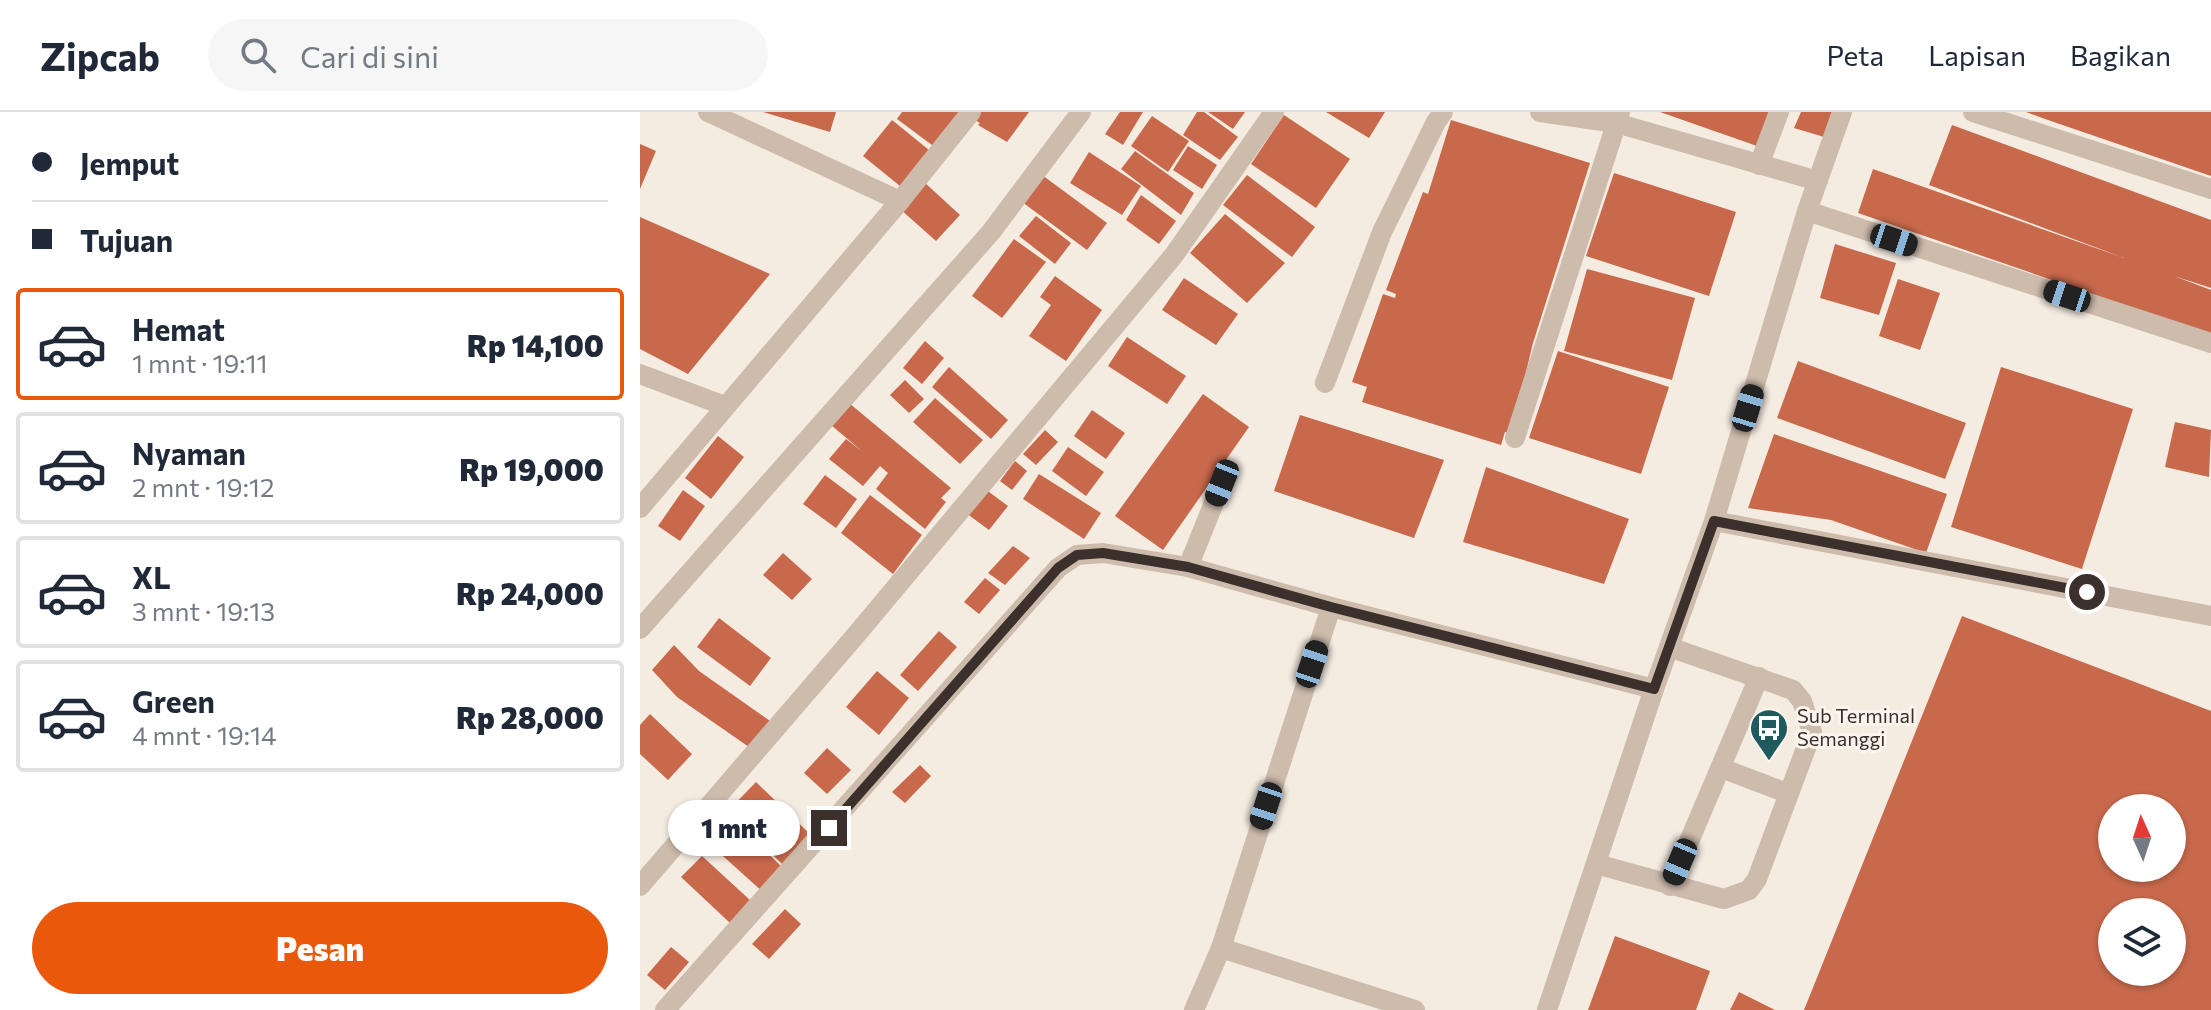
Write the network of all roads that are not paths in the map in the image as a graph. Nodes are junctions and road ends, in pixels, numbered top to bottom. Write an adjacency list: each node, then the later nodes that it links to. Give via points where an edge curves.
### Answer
1 (708, 112): 14 (street)
2 (971, 112): 14 (street)
3 (1081, 112): 27 (street, via 991,232)
4 (1274, 112): 34 (street, via 1174,255)
5 (1443, 112): 18 (street, via 1382,232)
6 (1540, 112): 10 (street)
7 (1779, 112): 11 (street)
8 (1842, 112): 12 (street)
9 (1973, 112): 13 (street)
10 (1618, 118): 11 (street); 20 (street)
11 (1759, 165): 12 (street)
12 (1818, 181): 15 (street)
13 (2211, 189)
14 (900, 201): 19 (street)
15 (1807, 211): 16 (street); 23 (street)
16 (2211, 343)
17 (640, 374): 19 (street)
18 (1325, 383)
19 (725, 406): 22 (street)
20 (1515, 438)
21 (1222, 483): 24 (street)
22 (640, 508)
23 (1714, 521): 26 (street); 28 (street)
24 (1188, 567): 25 (street); 37 (street, via 1103,553 1077,555 1058,568)
25 (1331, 607): 30 (street); 36 (street)
26 (2211, 616)
27 (640, 629)
28 (1669, 647): 29 (street); 30 (street)
29 (1759, 677): 31 (street); 32 (street, via 1793,690 1808,715 1812,732)
30 (1654, 689): 33 (street)
31 (1721, 768): 32 (street); 35 (street)
32 (1787, 793): 35 (street, via 1749,890 1724,899)
33 (1596, 864): 35 (street); 40 (street)
34 (640, 886)
35 (1670, 886)
36 (1221, 948): 38 (street); 39 (street)
37 (665, 1010)
38 (1194, 1010)
39 (1415, 1010)
40 (1547, 1010)

